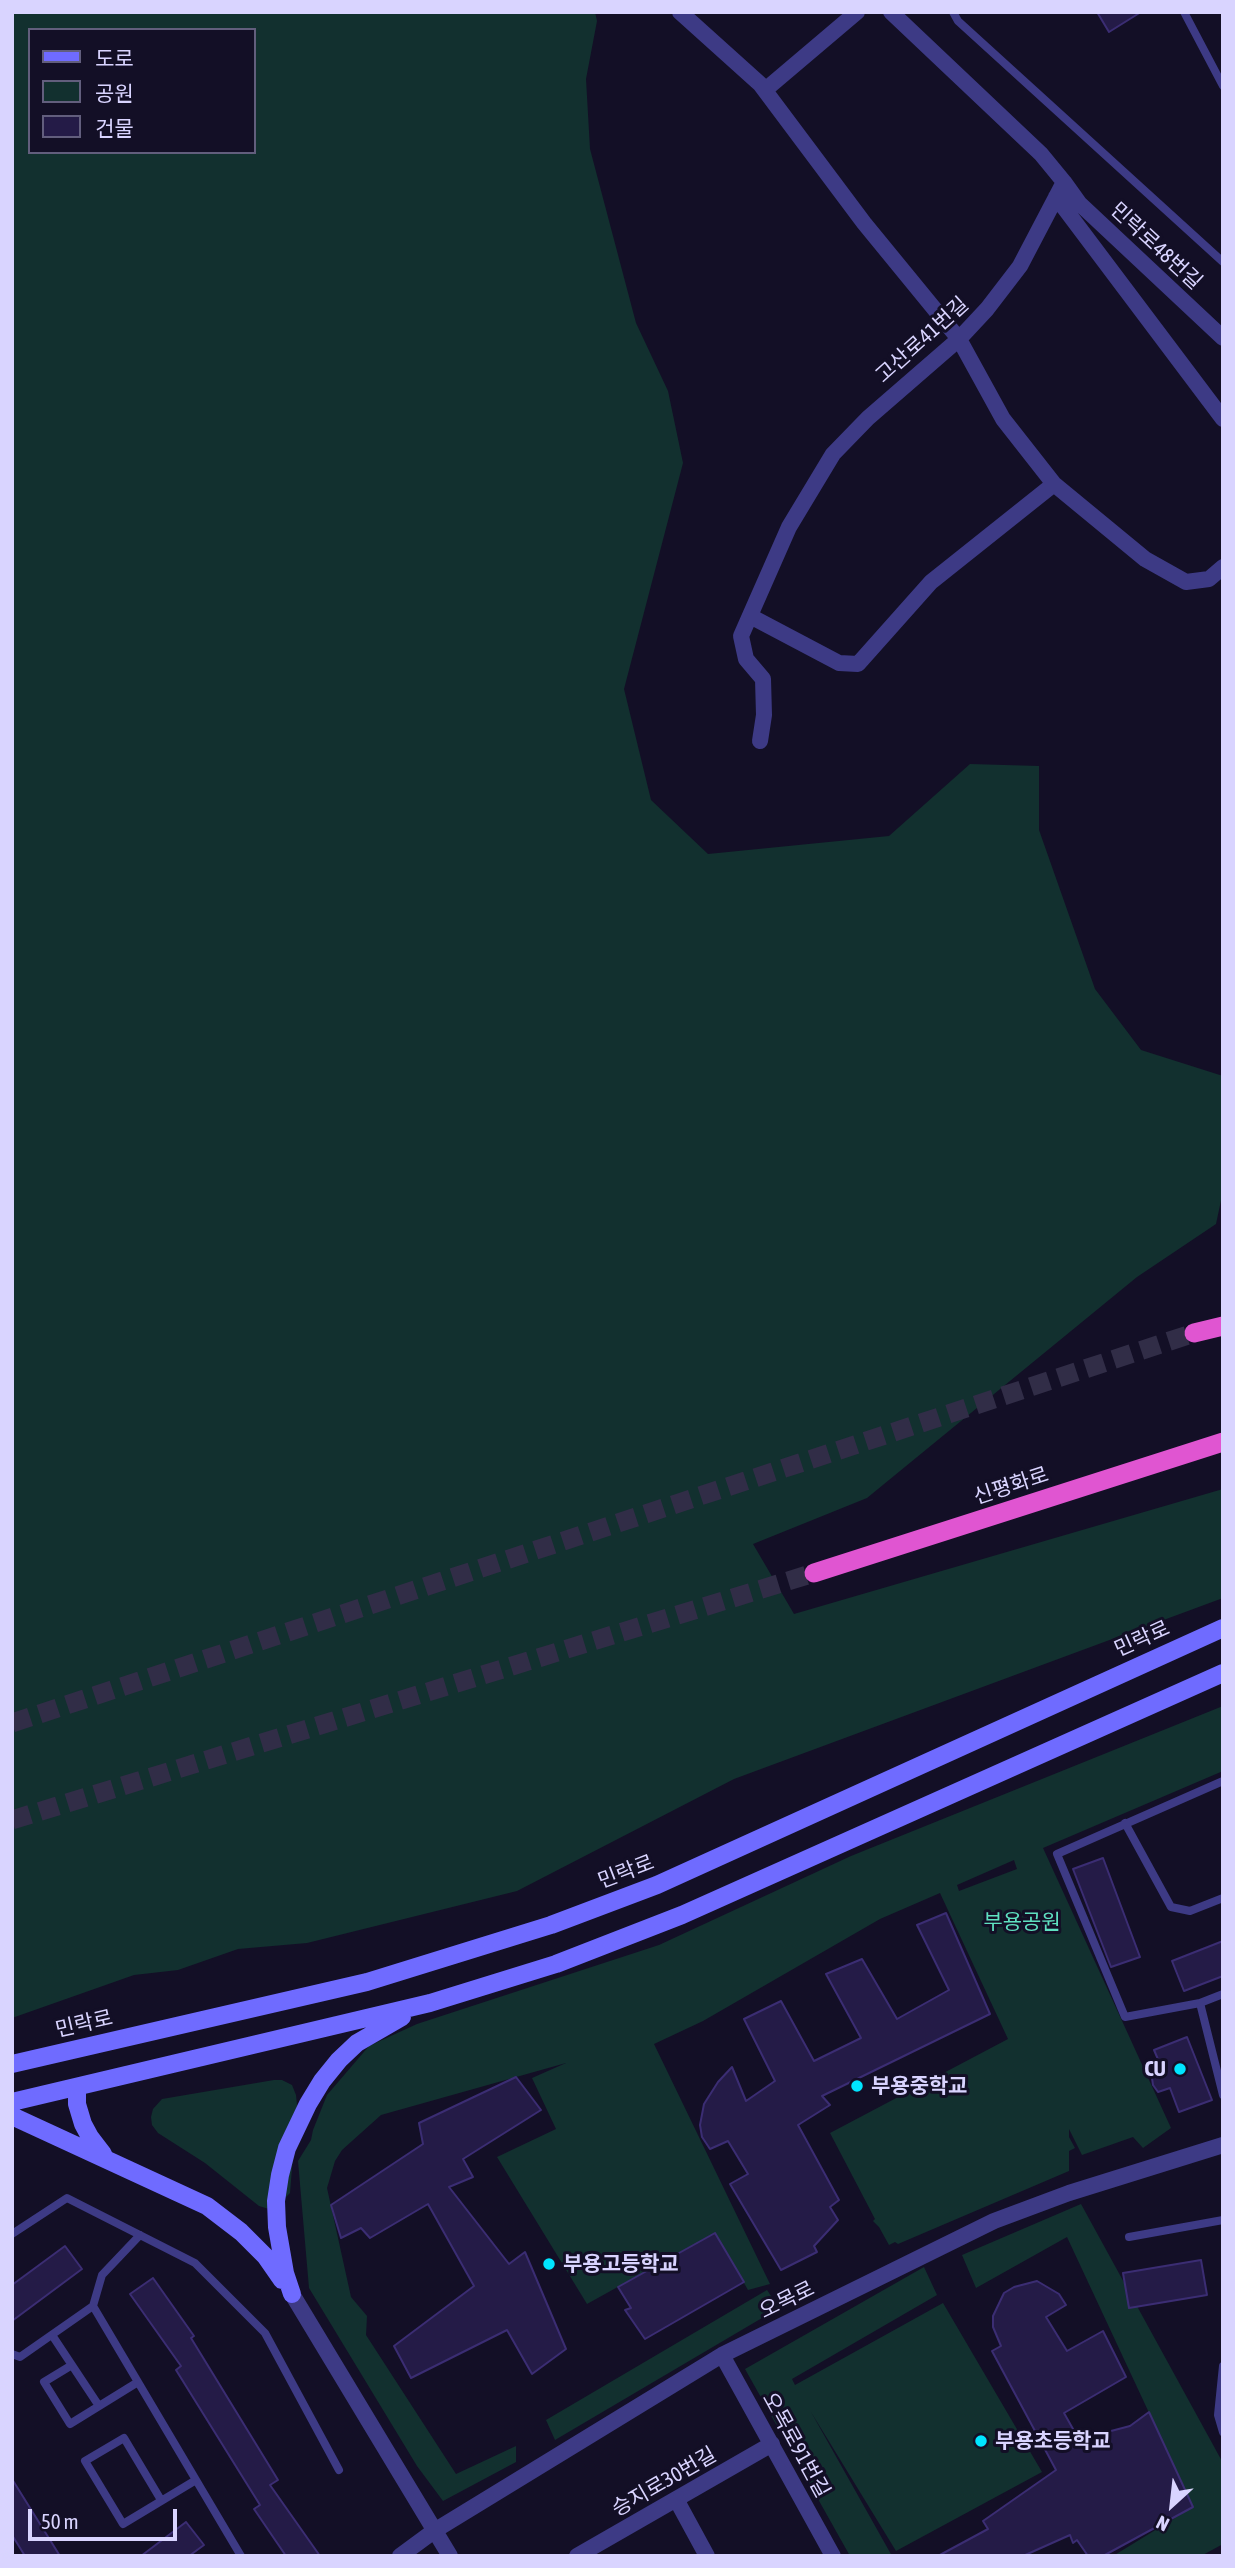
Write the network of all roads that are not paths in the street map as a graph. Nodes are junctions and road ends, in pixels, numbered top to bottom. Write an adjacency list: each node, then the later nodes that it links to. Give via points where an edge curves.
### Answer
1 (680, 12): 7 (street)
2 (857, 12): 7 (street)
3 (891, 12): 8 (street, via 1041,154)
4 (953, 12): 10 (lane)
5 (1184, 12): 6 (lane)
6 (1223, 86)
7 (765, 90): 12 (street, via 864,223)
8 (1064, 182): 9 (street, 고산로41번길); 11 (street, 민락로48번길, via 1079,203)
9 (1056, 197): 12 (street, 고산로41번길, via 1020,267); 13 (street)
10 (1223, 262)
11 (1223, 338)
12 (959, 339): 14 (street, via 1003,419); 16 (street, 고산로41번길, via 833,454 789,527)
13 (1223, 419)
14 (1054, 484): 15 (street, via 1145,559 1186,582 1209,579); 16 (street, via 930,582 858,663 839,663)
15 (1223, 567)
16 (750, 615): 17 (street, 고산로41번길, via 741,636 746,659 763,679)
17 (760, 741)
18 (1223, 1326): 19 (highway)
19 (1194, 1333)
20 (1223, 1442): 21 (highway, 신평화로)
21 (814, 1573)
22 (1223, 1628): 30 (main road, 민락로, via 657,1885 551,1925 367,1982)
23 (1223, 1673): 28 (main road, via 682,1915 556,1964)
24 (1223, 1780): 25 (lane)
25 (1125, 1823): 26 (lane, via 1171,1907 1190,1911); 29 (lane, via 1057,1854 1125,2017)
26 (1223, 1898)
27 (1223, 1994): 29 (lane)
28 (430, 2003): 31 (main road); 41 (main road, via 385,2025 348,2052 322,2081 296,2127 279,2175 276,2201 280,2250)
29 (1200, 2003): 32 (lane)
30 (12, 2064)
31 (77, 2087): 33 (main road); 36 (main road, via 83,2124)
32 (1223, 2095)
33 (12, 2102)
34 (12, 2116): 36 (main road)
35 (1222, 2148): 45 (street, 오목로, via 1069,2193 994,2221)
36 (106, 2157): 41 (main road, via 207,2206 266,2257)
37 (1223, 2220): 40 (lane)
38 (12, 2234): 39 (lane, via 67,2198)
39 (140, 2235): 42 (lane, via 102,2275); 52 (lane, via 195,2263 265,2333)
40 (1129, 2237)
41 (292, 2294): 56 (street)
42 (93, 2306): 43 (lane); 48 (lane)
43 (52, 2335): 44 (lane, via 20,2357); 46 (lane)
44 (12, 2354)
45 (722, 2355): 51 (street, 오목로91번길); 56 (street, 오목로)
46 (72, 2365): 49 (lane); 49 (lane, via 44,2382 70,2424)
47 (1223, 2366): 50 (lane, via 1219,2416)
48 (138, 2382): 49 (lane); 53 (lane)
49 (99, 2406)
50 (1223, 2432)
51 (772, 2444): 54 (street, 승지로30번길); 62 (street, 오목로91번길)
52 (338, 2470)
53 (196, 2480): 55 (lane); 57 (lane)
54 (676, 2499): 60 (street, 승지로30번길); 61 (street)
55 (161, 2500): 55 (lane, via 123,2524 85,2461 124,2438)
56 (434, 2531): 58 (street, 오목로); 59 (street)
57 (241, 2556)
58 (400, 2556)
59 (450, 2556)
60 (577, 2556)
61 (707, 2556)
62 (833, 2556)

